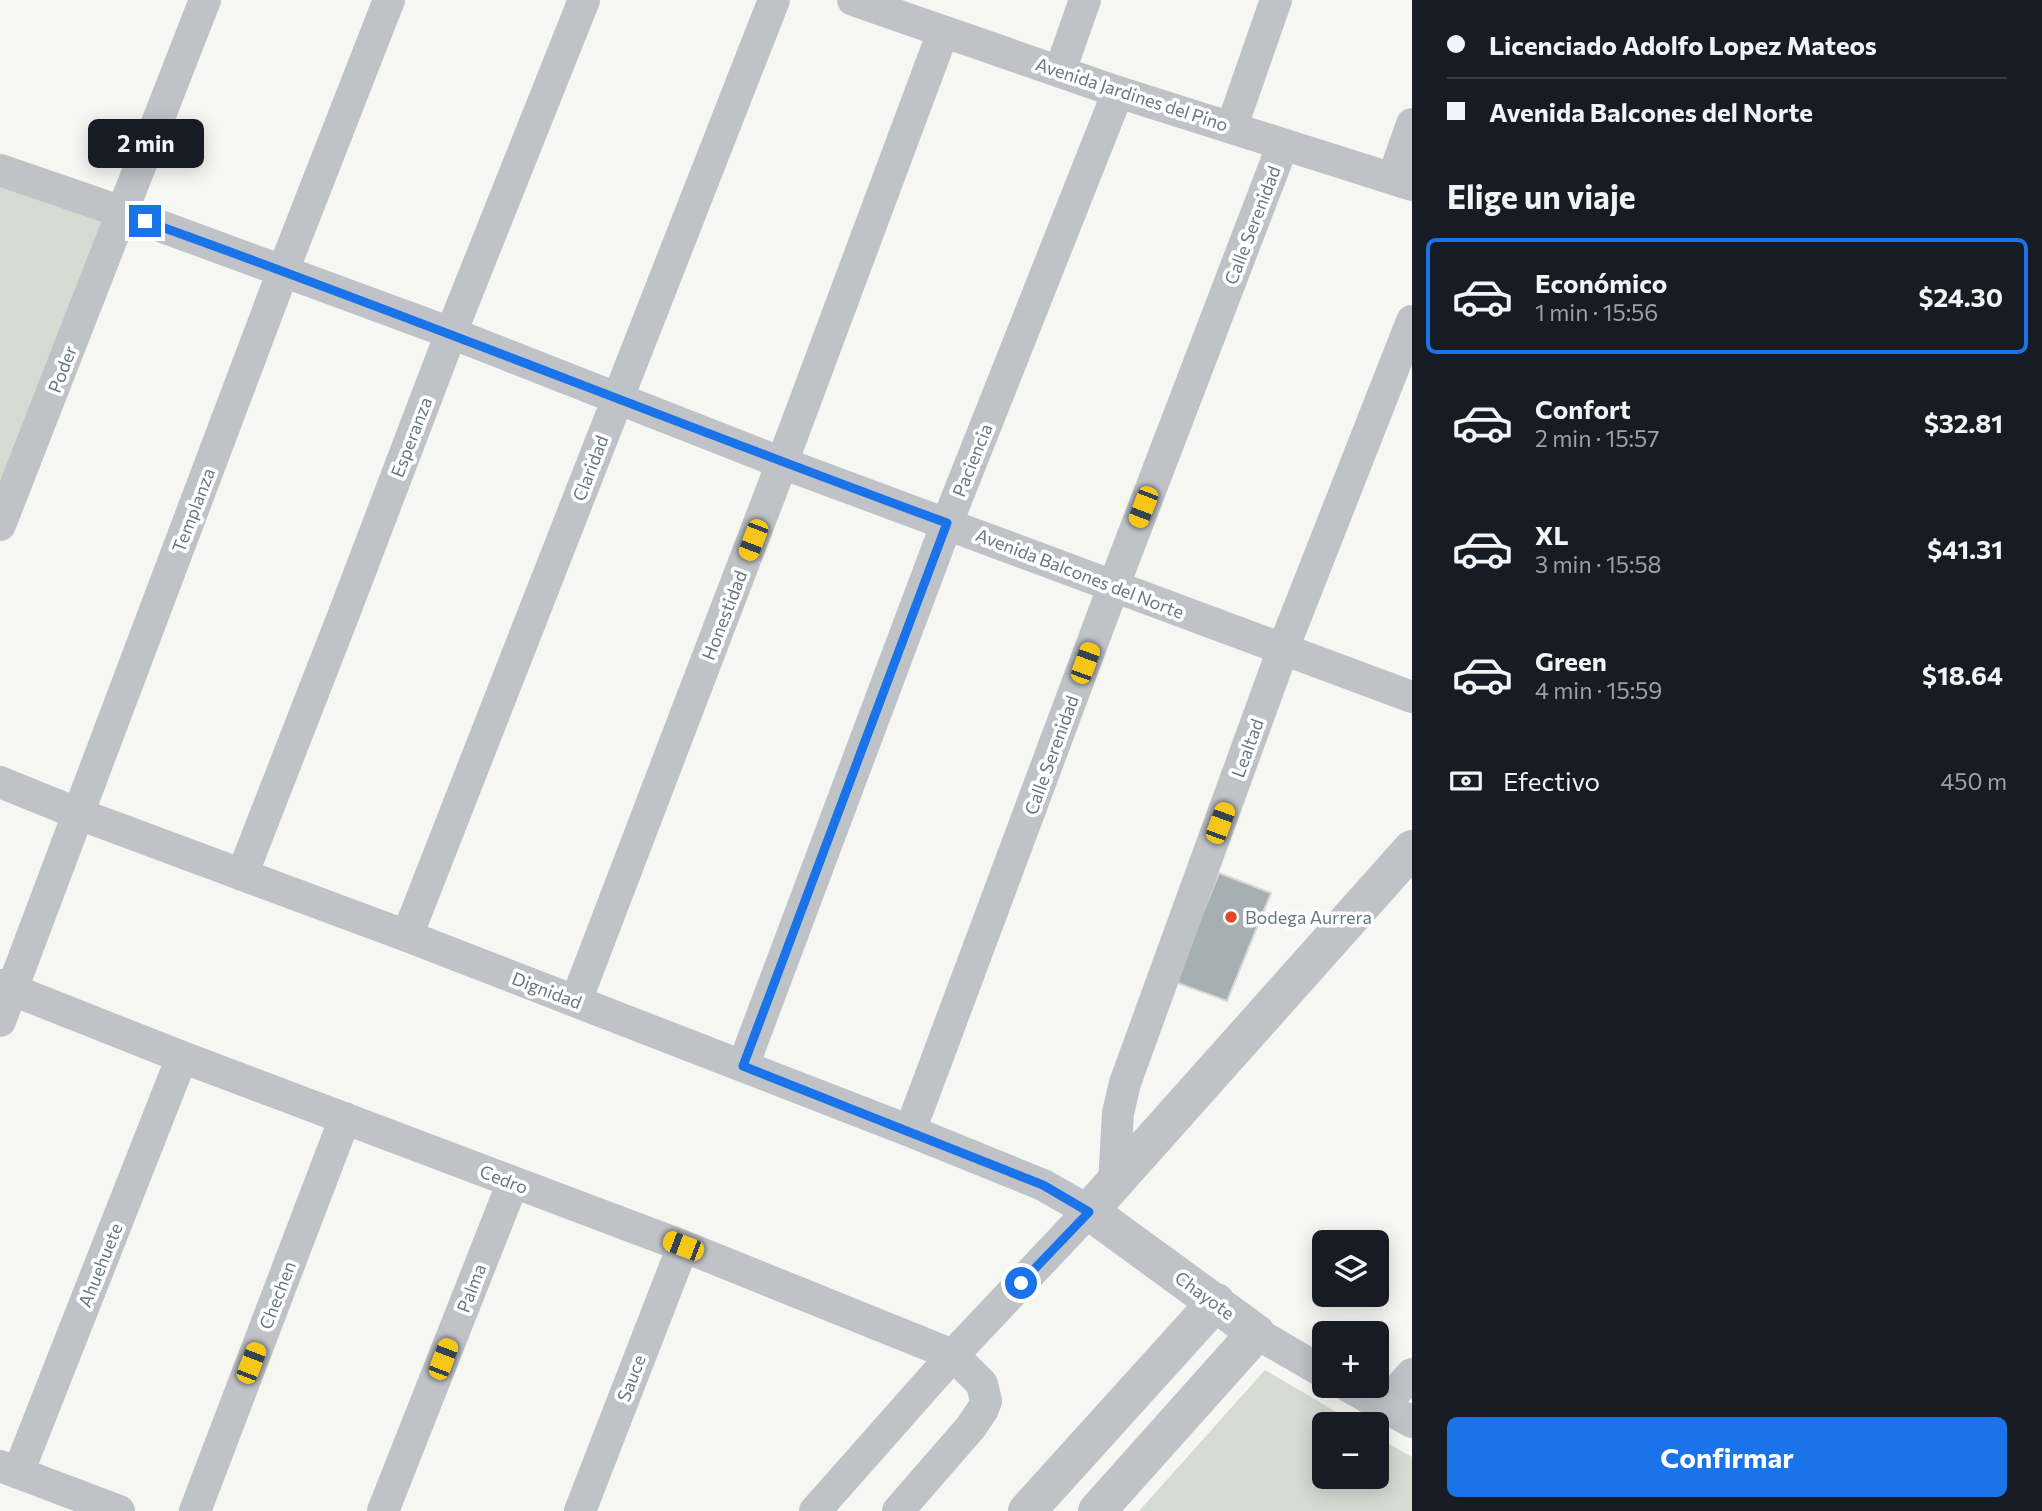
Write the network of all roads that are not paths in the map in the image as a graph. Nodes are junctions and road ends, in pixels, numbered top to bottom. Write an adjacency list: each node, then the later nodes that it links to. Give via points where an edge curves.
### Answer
1 (205, 0): 17 (street, Poder)
2 (389, 0): 18 (street, Templanza)
3 (584, 0): 20 (street, Esperanza)
4 (775, 0): 21 (street, Claridad)
5 (853, 0): 8 (street, Avenida Jardines del Pino)
6 (1085, 0): 10 (street)
7 (1276, 0): 13 (street)
8 (895, 7): 9 (street, Avenida Jardines del Pino)
9 (943, 32): 10 (street, Avenida Jardines del Pino); 22 (street, Honestidad)
10 (1060, 71): 11 (street, Avenida Jardines del Pino)
11 (1118, 92): 13 (street, Avenida Jardines del Pino); 23 (street, Paciencia)
12 (1412, 124): 16 (street)
13 (1232, 126): 14 (street, Avenida Jardines del Pino)
14 (1283, 144): 16 (street, Avenida Jardines del Pino); 25 (street, Calle Serenidad)
15 (0, 170): 17 (street, Avenida Balcones del Norte)
16 (1402, 182)
17 (122, 212): 18 (street, Avenida Balcones del Norte); 24 (street, Poder)
18 (283, 271): 20 (street, Avenida Balcones del Norte); 29 (street, Templanza)
19 (1412, 321): 26 (street, Lealtad)
20 (451, 333): 21 (street, Avenida Balcones del Norte); 31 (street, Esperanza)
21 (617, 399): 22 (street, Avenida Balcones del Norte); 32 (street, Claridad)
22 (782, 463): 23 (street, Avenida Balcones del Norte); 34 (street, Honestidad)
23 (947, 523): 25 (street, Avenida Balcones del Norte); 37 (street, Paciencia)
24 (0, 526)
25 (1114, 585): 26 (street, Avenida Balcones del Norte); 39 (street, Calle Serenidad)
26 (1283, 649): 27 (street, Avenida Balcones del Norte); 41 (street, Lealtad, via 1125,1083)
27 (1412, 697)
28 (0, 782): 29 (street, Dignidad)
29 (79, 814): 31 (street, Dignidad); 33 (street, Templanza)
30 (1412, 849): 41 (street)
31 (242, 875): 32 (street, Dignidad)
32 (407, 936): 34 (street, Dignidad)
33 (6, 987): 35 (street, Templanza); 36 (street, Cedro)
34 (576, 1001): 37 (street, Dignidad)
35 (0, 1021)
36 (182, 1057): 38 (street, Cedro); 51 (street, Ahuehuete)
37 (743, 1066): 39 (street, Dignidad)
38 (345, 1118): 40 (street, Cedro); 53 (street, Chechen)
39 (911, 1131): 41 (street, Dignidad, via 1043,1185)
40 (513, 1182): 42 (street, Cedro); 54 (street, Palma)
41 (1101, 1198): 43 (street, Chayote); 45 (street)
42 (683, 1246): 45 (street, Cedro); 55 (street, Sauce)
43 (1216, 1302): 44 (street, Chayote); 58 (street)
44 (1256, 1333): 46 (street, Chayote); 59 (street)
45 (953, 1355): 56 (street); 57 (street, Cedro, via 982,1384 986,1401 971,1427)
46 (1312, 1365)
47 (1412, 1374): 49 (street)
48 (1369, 1398): 49 (street)
49 (1383, 1406): 50 (street)
50 (1412, 1422)
51 (9, 1469): 52 (street)
52 (119, 1511)
53 (195, 1511)
54 (383, 1511)
55 (580, 1511)
56 (815, 1511)
57 (898, 1511)
58 (1027, 1511)
59 (1097, 1511)

